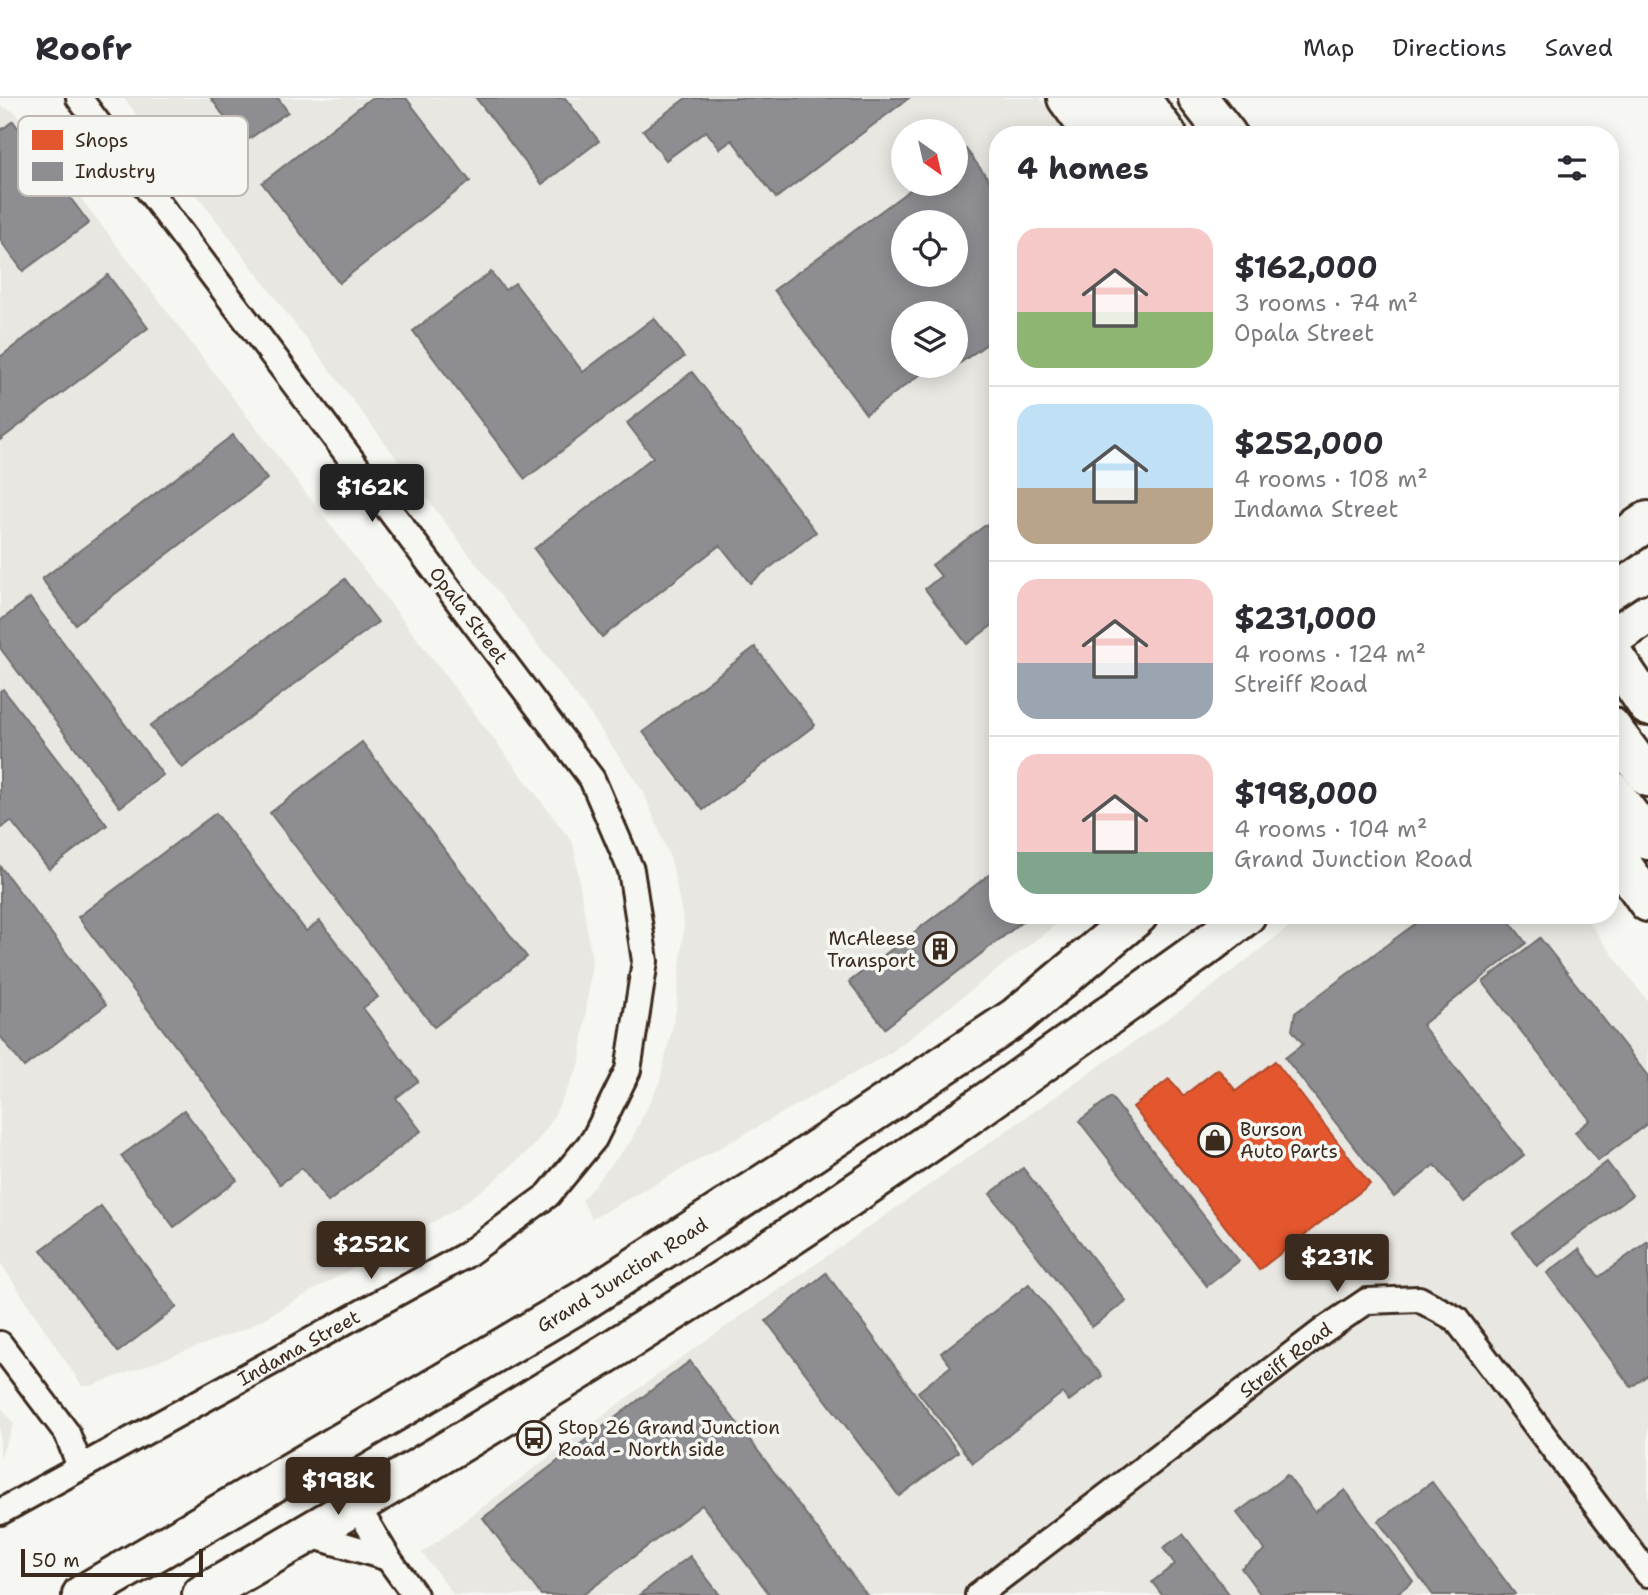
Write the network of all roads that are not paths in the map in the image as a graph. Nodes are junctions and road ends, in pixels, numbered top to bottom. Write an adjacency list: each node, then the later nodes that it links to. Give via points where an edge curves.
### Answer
1 (79, 98): 6 (street, Opala Street)
2 (1067, 98): 7 (highway)
3 (1102, 98): 8 (highway)
4 (1140, 98): 9 (highway)
5 (1198, 98): 10 (highway)
6 (93, 116)
7 (1087, 126)
8 (1123, 126)
9 (1160, 126)
10 (1220, 126)
11 (153, 196): 24 (street, Opala Street, via 592,779 631,870)
12 (1648, 614): 13 (highway)
13 (1619, 633)
14 (1619, 663): 15 (highway)
15 (1648, 706)
16 (1619, 738): 17 (highway)
17 (1648, 777)
18 (1619, 801): 19 (highway)
19 (1648, 841)
20 (1619, 860): 21 (highway)
21 (1648, 902)
22 (1127, 924): 26 (highway, Grand Junction Road, via 1016,1017 816,1151 586,1299)
23 (1235, 924): 28 (highway, via 919,1150 774,1247)
24 (645, 961): 27 (street, Indama Street, via 628,1070 594,1139 548,1195 466,1255)
25 (0, 1344): 27 (street, via 67,1433)
26 (325, 1453): 28 (street); 33 (highway, Grand Junction Road)
27 (80, 1467): 29 (street, Indama Street)
28 (357, 1504): 30 (highway); 31 (street)
29 (0, 1513)
30 (307, 1534): 31 (street); 34 (highway)
31 (388, 1558): 35 (street)
32 (1648, 1574): 36 (street, Streiff Road, via 1456,1319 1419,1299 1367,1301)
33 (82, 1595)
34 (202, 1595)
35 (415, 1595)
36 (978, 1595)

